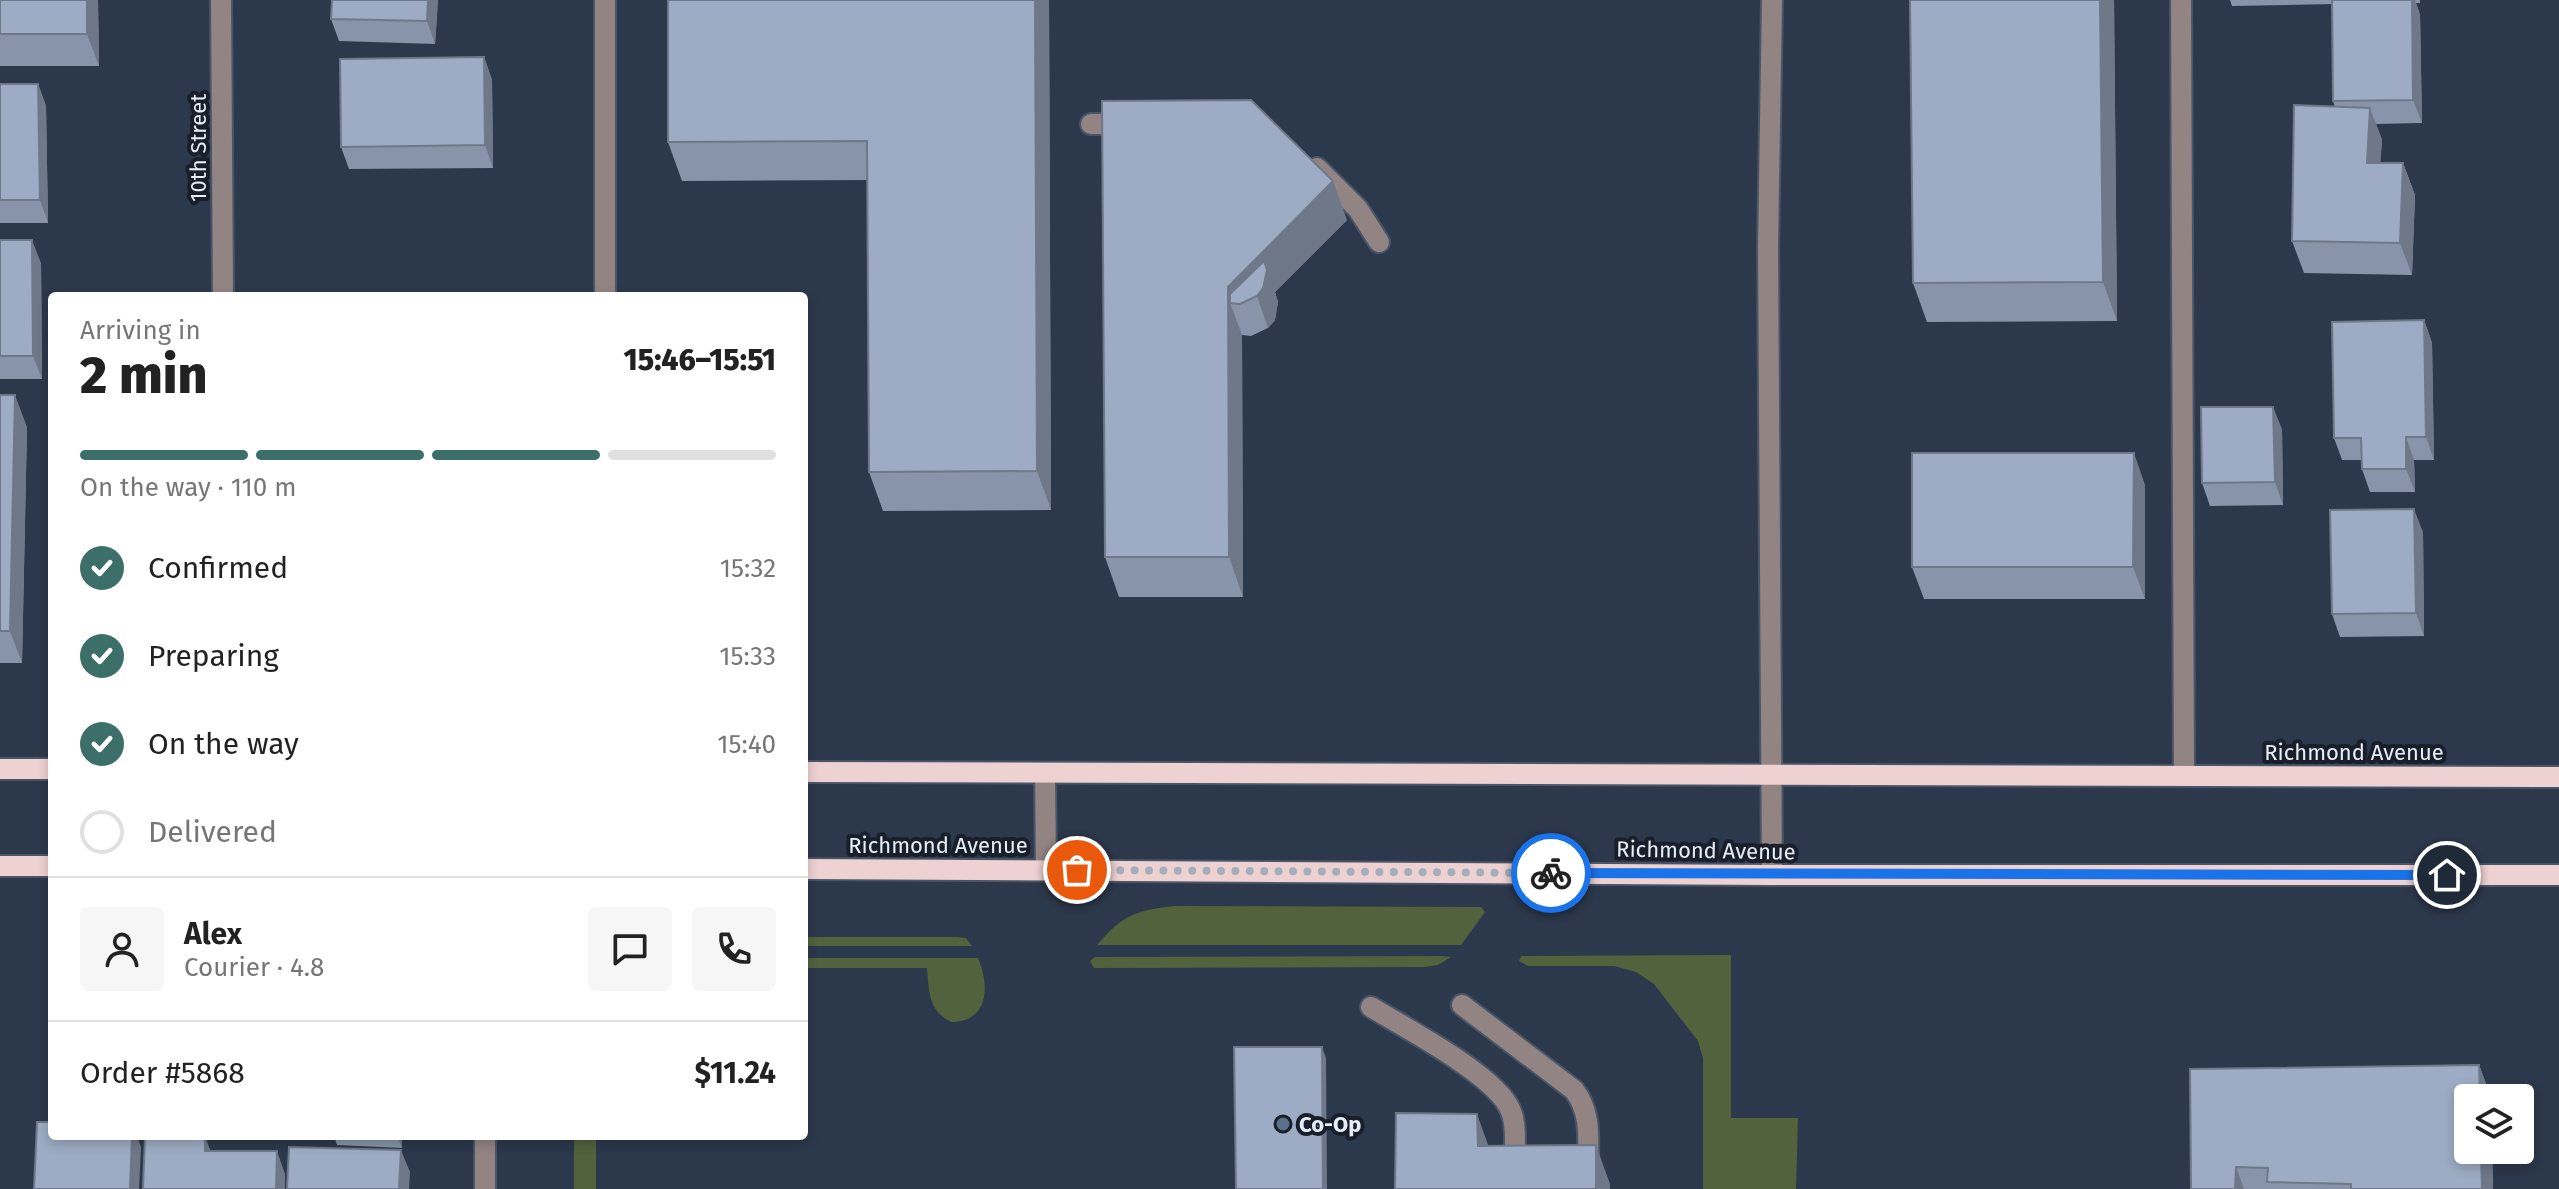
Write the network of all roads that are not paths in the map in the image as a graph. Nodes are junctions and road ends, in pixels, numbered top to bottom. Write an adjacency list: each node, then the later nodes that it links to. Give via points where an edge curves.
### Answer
1 (221, 0): 9 (street, 10th Street)
2 (605, 0): 10 (street)
3 (1772, 0): 15 (street)
4 (2181, 0): 16 (street)
5 (1091, 124): 6 (street)
6 (1152, 124)
7 (1305, 156): 8 (street, via 1358,209)
8 (1379, 242)
9 (223, 292)
10 (605, 292)
11 (0, 769): 12 (main road)
12 (48, 769)
13 (808, 772): 14 (main road, Richmond Avenue)
14 (1045, 773): 15 (main road, Richmond Avenue); 21 (street)
15 (1772, 775): 16 (main road, Richmond Avenue); 22 (street)
16 (2184, 775): 17 (main road, Richmond Avenue)
17 (2559, 777)
18 (0, 866): 19 (main road)
19 (48, 866)
20 (808, 869): 21 (main road, Richmond Avenue)
21 (1046, 870): 22 (main road, Richmond Avenue)
22 (1772, 875): 23 (main road, Richmond Avenue)
23 (2559, 875)
24 (1462, 1005): 28 (street, via 1584,1103)
25 (1371, 1007): 27 (street, via 1500,1094 1514,1120)
26 (485, 1140): 29 (street)
27 (1514, 1185)
28 (1589, 1185)
29 (485, 1189)

